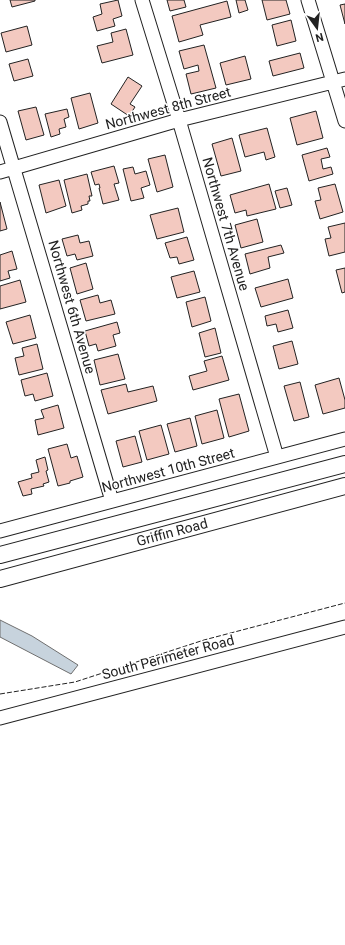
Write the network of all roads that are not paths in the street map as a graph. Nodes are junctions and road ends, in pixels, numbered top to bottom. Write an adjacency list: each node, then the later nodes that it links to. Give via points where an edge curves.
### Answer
1 (142, 0): 4 (street, Northwest 7th Avenue)
2 (308, 0): 3 (street)
3 (339, 81): 4 (street, Northwest 8th Street); 5 (street)
4 (179, 120): 7 (street, Northwest 8th Street); 10 (street, Northwest 7th Avenue)
5 (345, 121)
6 (0, 122): 7 (street, Northwest 6th Avenue)
7 (15, 168): 8 (street, Northwest 8th Street); 13 (street, Northwest 6th Avenue)
8 (0, 172)
9 (345, 439): 10 (street, Northwest 10th Street)
10 (277, 457): 13 (street, Northwest 10th Street)
11 (345, 464): 15 (main road, Griffin Road)
12 (345, 486): 16 (main road, Griffin Road)
13 (112, 501): 14 (street, Northwest 10th Street)
14 (0, 531)
15 (0, 555)
16 (0, 579)
17 (345, 627): 18 (street, South Perimeter Road)
18 (0, 718)

